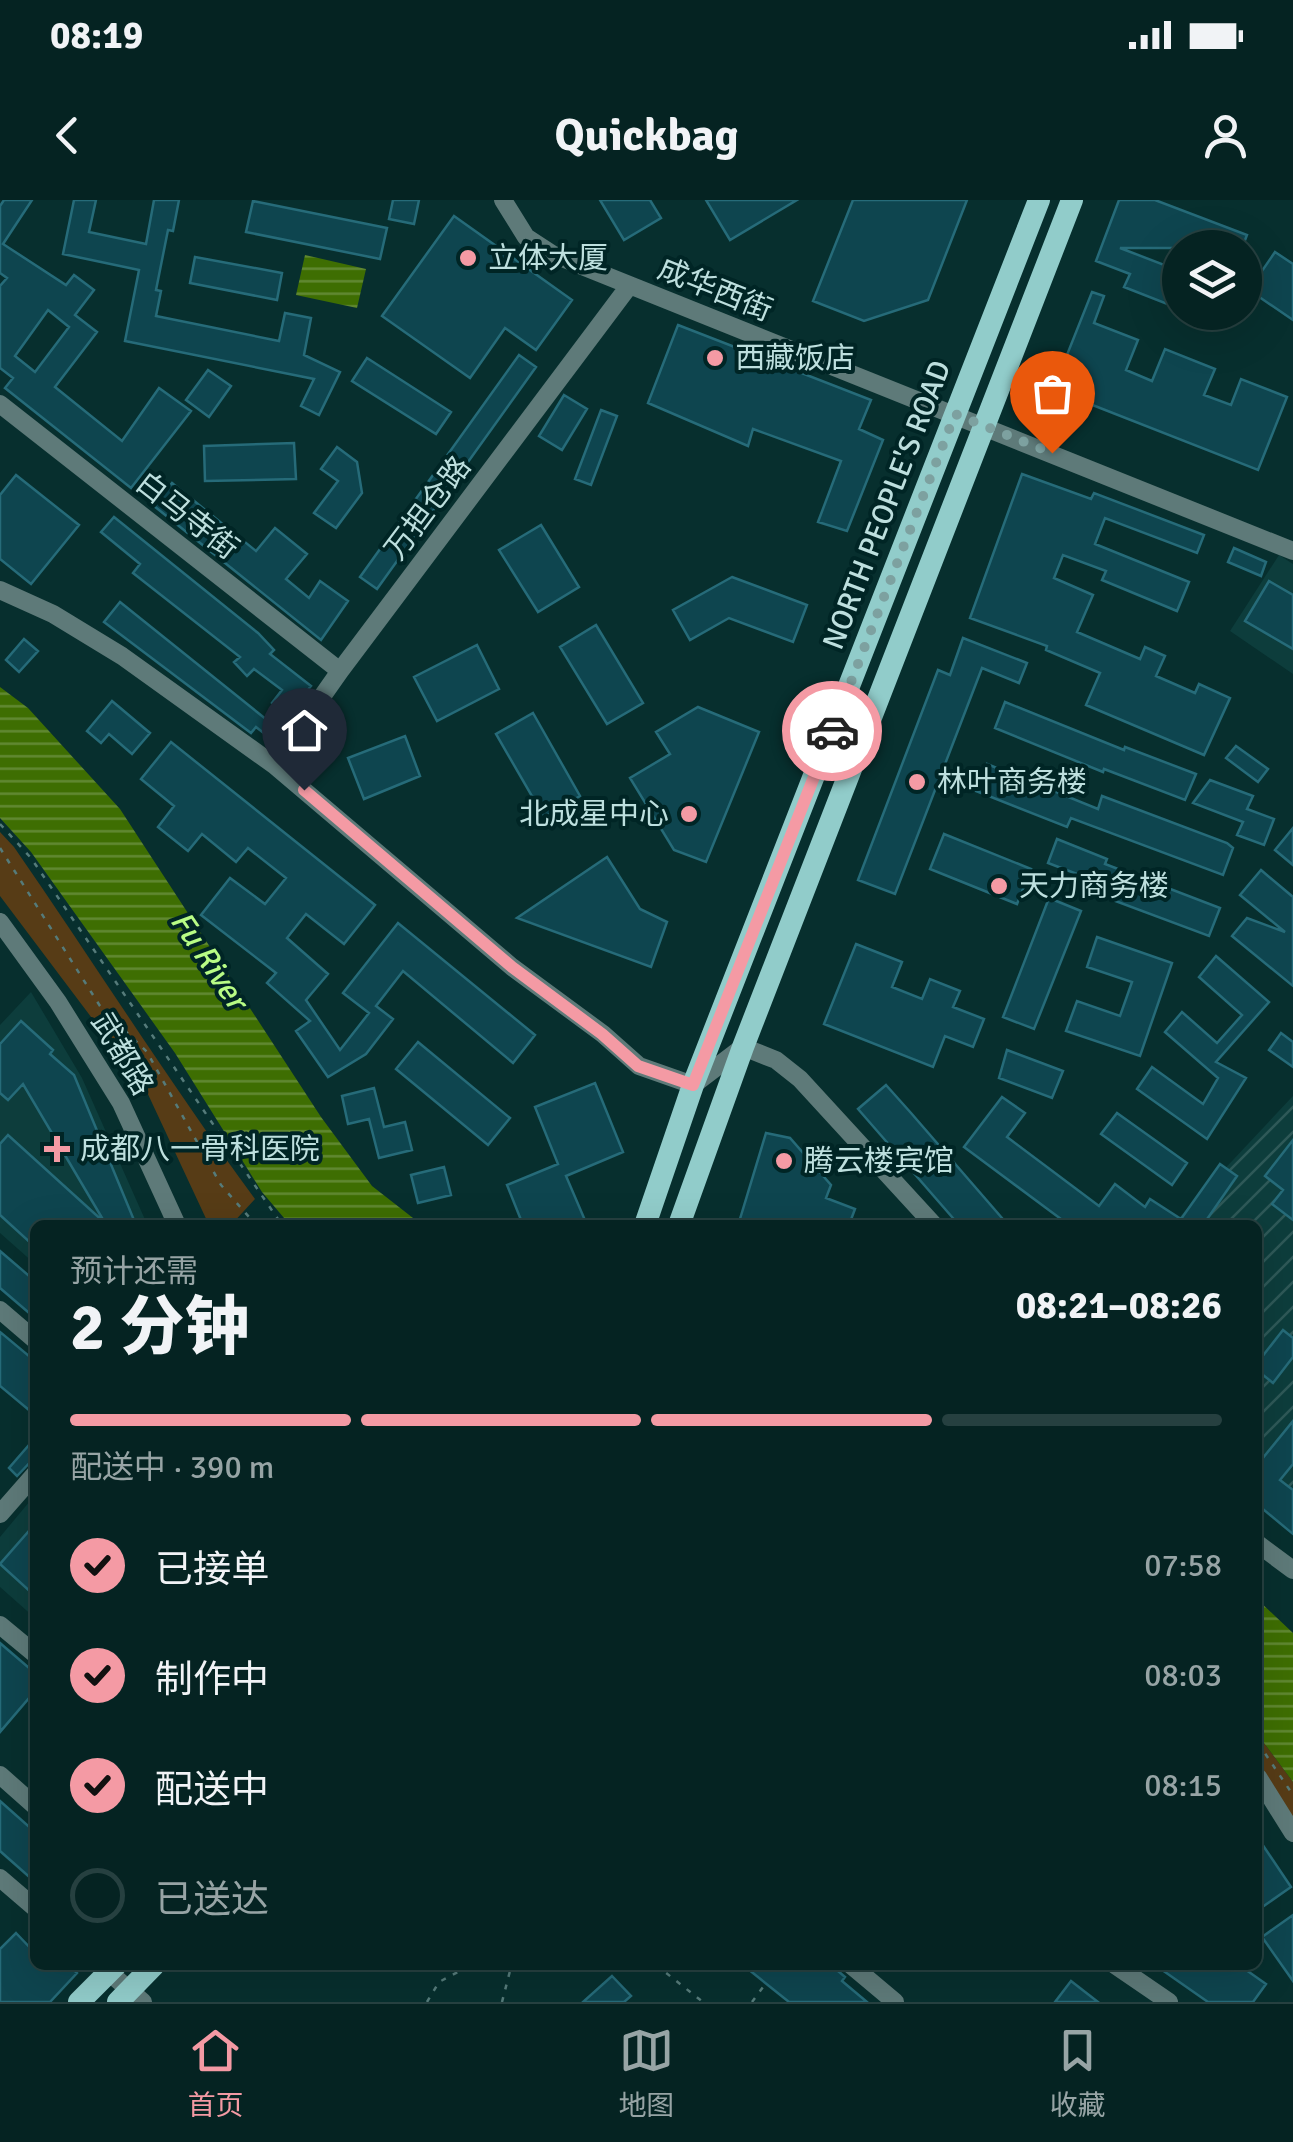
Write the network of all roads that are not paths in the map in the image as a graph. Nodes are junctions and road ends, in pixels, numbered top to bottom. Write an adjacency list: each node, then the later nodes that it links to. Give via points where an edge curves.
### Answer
1 (503, 200): 4 (street, 成华西街, via 526,237)
2 (1039, 200): 6 (main road, NORTH PEOPLE'S ROAD)
3 (1072, 200): 7 (main road, NORTH PEOPLE'S ROAD)
4 (630, 286): 6 (street, 成华西街); 10 (street, 万担仓路)
5 (0, 404): 10 (street, 白马寺街)
6 (955, 414): 7 (street, 成华西街); 14 (main road, NORTH PEOPLE'S ROAD)
7 (984, 425): 8 (street, 成华西街); 13 (main road, NORTH PEOPLE'S ROAD)
8 (1293, 550)
9 (0, 590): 11 (street, via 122,656)
10 (340, 672): 11 (street, 万担仓路)
11 (274, 764): 14 (street, via 638,1066)
12 (0, 922): 15 (street, 武都路, via 122,1103)
13 (743, 1048): 14 (street); 17 (main road, NORTH PEOPLE'S ROAD); 18 (street, via 776,1060 800,1079)
14 (693, 1085): 16 (main road, NORTH PEOPLE'S ROAD)
15 (175, 1220)
16 (647, 1220)
17 (681, 1220)
18 (929, 1220)
19 (0, 1310): 20 (street)
20 (30, 1336)
21 (30, 1480): 22 (street)
22 (0, 1514)
23 (1262, 1547): 24 (street)
24 (1293, 1570)
25 (0, 1625): 26 (street)
26 (30, 1650)
27 (0, 1775): 29 (street)
28 (1262, 1783): 30 (street)
29 (30, 1802)
30 (1293, 1833)
31 (0, 1878): 32 (street)
32 (30, 1904)
33 (106, 1970): 39 (main road)
34 (110, 1970): 38 (street)
35 (150, 1970): 38 (main road)
36 (857, 1970): 40 (street)
37 (1122, 1970): 41 (street)
38 (130, 1998)
39 (80, 2002)
40 (895, 2002)
41 (1169, 2002)

